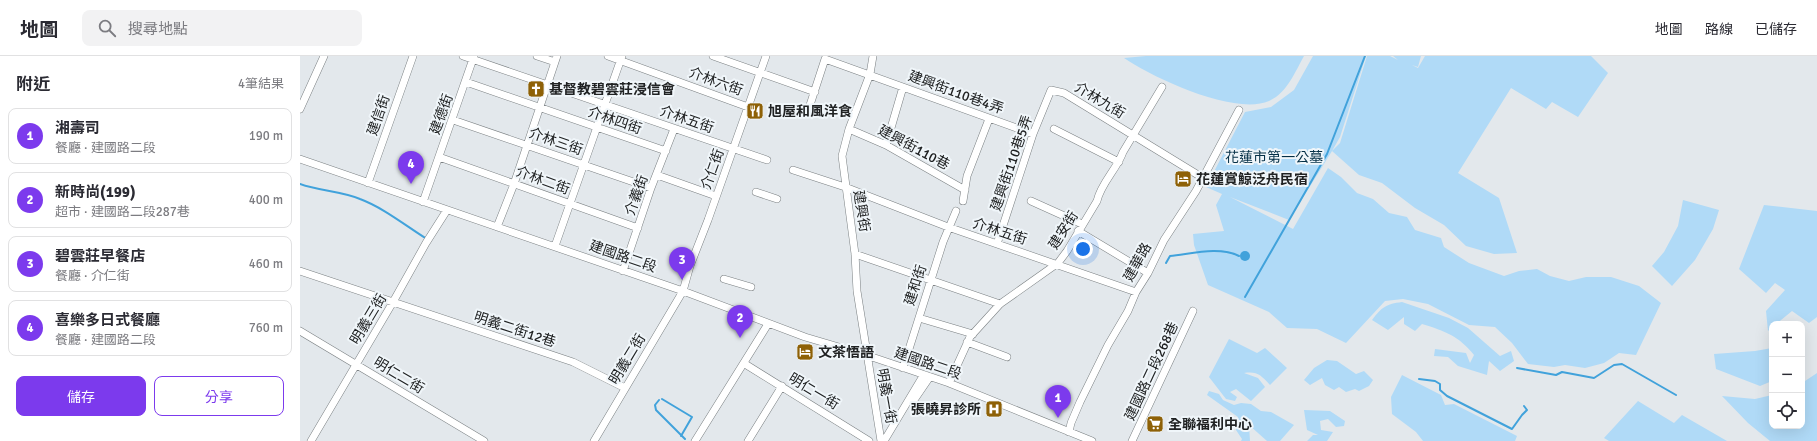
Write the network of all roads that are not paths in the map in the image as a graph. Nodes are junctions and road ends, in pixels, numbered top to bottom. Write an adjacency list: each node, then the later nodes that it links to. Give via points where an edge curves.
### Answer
1 (324, 56): 24 (street)
2 (413, 56): 46 (street, 建信街)
3 (463, 56): 9 (street, 介林五街)
4 (537, 56): 11 (street)
5 (608, 56): 10 (street, 介林六街)
6 (713, 56): 12 (street)
7 (766, 56): 12 (street, 介仁街)
8 (873, 56): 13 (street)
9 (474, 58): 14 (street, 建德街); 15 (street, 介林五街)
10 (621, 58): 20 (street); 21 (street, 介林六街)
11 (556, 59): 15 (street)
12 (759, 73): 19 (street); 21 (street, 介仁街)
13 (870, 74): 16 (street, 建興街110巷4弄); 19 (street, 建興街110巷4弄, via 825,60); 30 (street, 建興街)
14 (466, 82): 22 (street, 介林四街); 27 (street, 建德街)
15 (548, 84): 20 (street, 介林五街); 22 (street)
16 (903, 87): 26 (street, 建興街110巷4弄); 35 (street)
17 (1162, 87): 33 (street, 建安街)
18 (1051, 90): 32 (street, 建興街110巷5弄); 33 (street, 介林九街, via 1064,93)
19 (816, 92): 23 (street)
20 (605, 104): 28 (street); 29 (street, 介林五街)
21 (748, 107): 36 (street, 介仁街)
22 (540, 108): 28 (street, 介林四街); 34 (street)
23 (809, 108)
24 (300, 109)
25 (1239, 110): 45 (street, 建華路)
26 (989, 119): 32 (street, 建興街110巷4弄); 50 (street, via 967,176)
27 (453, 120): 34 (street, 介林三街); 38 (street, 建德街)
28 (597, 127): 37 (street, 介林四街); 42 (street)
29 (674, 129): 36 (street, 介林五街); 37 (street, 介義街)
30 (849, 129): 35 (street, 建興街110巷); 48 (street, 建興街, via 842,156)
31 (1054, 129): 41 (street)
32 (1033, 134): 65 (street, 建興街110巷5弄)
33 (1133, 136): 41 (street, 建安街); 45 (street, 介林九街)
34 (527, 145): 42 (street, 介林三街); 47 (street)
35 (886, 145): 50 (street, 建興街110巷)
36 (733, 149): 40 (street, 介林五街); 52 (street, 介仁街)
37 (666, 151): 44 (street, 介義街)
38 (439, 157): 47 (street, 介林二街); 56 (street, 建德街)
39 (300, 159): 46 (street, 建國路二段)
40 (767, 160)
41 (1119, 162): 60 (street, 建安街)
42 (584, 165): 49 (street, 介林三街); 57 (street)
43 (792, 170): 48 (street, 介林五街)
44 (657, 175): 49 (street, 介義街); 52 (street)
45 (1203, 178): 71 (street, 建華路, via 1164,240)
46 (368, 183): 56 (street, 建國路二段)
47 (514, 184): 57 (street, 介林二街); 61 (street)
48 (845, 187): 63 (street, 介林五街); 67 (street, 建興街)
49 (651, 188): 62 (street, 介義街)
50 (965, 190): 54 (street)
51 (756, 192): 53 (street)
52 (716, 196): 75 (street, 介仁街)
53 (777, 199)
54 (963, 200)
55 (1031, 201): 60 (street)
56 (423, 202): 58 (street, 建國路二段)
57 (570, 204): 62 (street, 介林二街); 66 (street)
58 (447, 210): 61 (street, 建國路二段); 77 (street, 明義三街)
59 (956, 211): 63 (street, 建和街)
60 (1082, 224): 64 (street, 建安街)
61 (497, 227): 66 (street, 建國路二段)
62 (638, 228): 70 (street, 介義街)
63 (950, 228): 65 (street, 介林五街); 73 (street, 建和街)
64 (1078, 231): 68 (street, 建安街); 71 (street)
65 (997, 244): 68 (street, 介林五街)
66 (555, 246): 70 (street, 建國路二段)
67 (855, 254): 73 (street); 85 (street, 建興街, via 857,291)
68 (1058, 263): 76 (street, 介林五街); 78 (street, 建安街)
69 (300, 271): 77 (street, 明義二街12巷)
70 (623, 271): 75 (street, 建國路二段)
71 (1148, 273): 76 (street, 建華路)
72 (724, 279): 74 (street)
73 (931, 280): 78 (street); 80 (street, 建和街)
74 (751, 287)
75 (683, 291): 81 (street, 建國路二段); 93 (street, 明義二街)
76 (1136, 292): 94 (street, 建華路, via 1080,402)
77 (394, 302): 88 (street, 明義三街); 93 (street, 明義二街12巷, via 573,362)
78 (1000, 304): 83 (street, 建安街)
79 (1193, 311): 104 (street, 建國路二段268巷)
80 (919, 318): 83 (street); 89 (street, 建和街)
81 (768, 324): 85 (street, 建國路二段); 87 (street)
82 (300, 331): 88 (street, 明仁二街)
83 (973, 334): 84 (street, 建安街)
84 (967, 342): 86 (street); 91 (street, 建安街)
85 (866, 355): 89 (street, 建國路二段); 101 (street, 明義一街)
86 (1007, 357)
87 (745, 364): 92 (street, 明仁一街); 98 (street)
88 (356, 365): 95 (street, 明義三街); 96 (street, 明仁二街)
89 (903, 368): 90 (street, 建國路二段)
90 (926, 377): 91 (street, 建國路二段); 101 (street); 102 (street)
91 (949, 384): 94 (street, 建國路二段)
92 (782, 386): 99 (street); 100 (street, 明仁一街)
93 (625, 388): 97 (street, 明義二街)
94 (1070, 432): 103 (street, 建國路二段)
95 (311, 441)
96 (484, 441)
97 (594, 441)
98 (695, 441)
99 (748, 441)
100 (869, 441)
101 (882, 441)
102 (888, 441)
103 (1092, 441)
104 (1132, 441)

